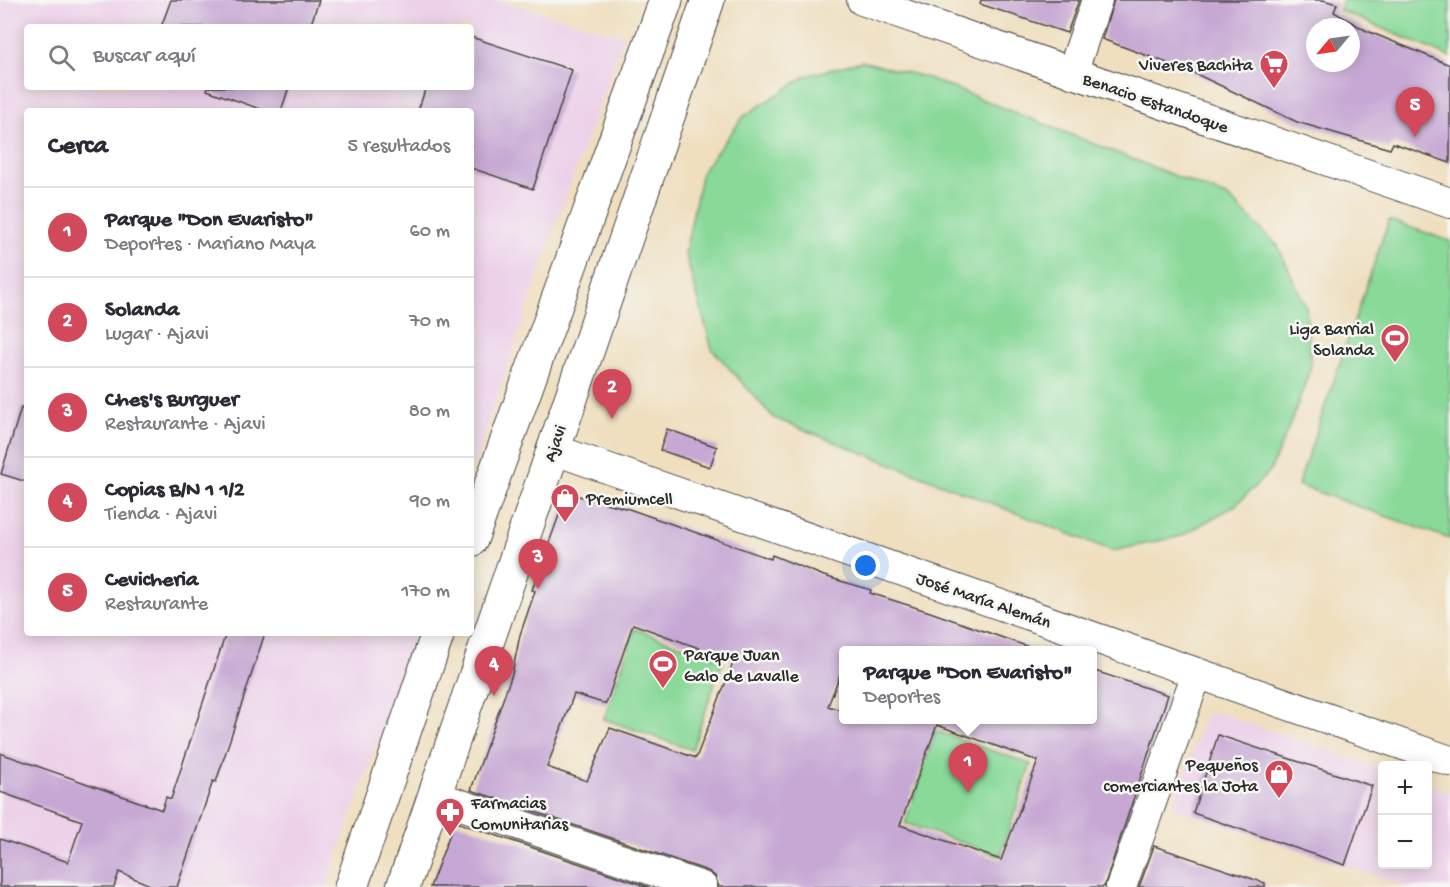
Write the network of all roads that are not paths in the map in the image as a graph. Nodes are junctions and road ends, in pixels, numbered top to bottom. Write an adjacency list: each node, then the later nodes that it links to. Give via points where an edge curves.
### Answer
1 (666, 0): 8 (street)
2 (708, 0): 7 (street, Ajavi)
3 (862, 0): 5 (street, Benacio Estandoque)
4 (1097, 0): 5 (street)
5 (1072, 73): 6 (street, Benacio Estandoque)
6 (1450, 203)
7 (552, 449): 10 (street, José María Alemán); 12 (street, Ajavi)
8 (474, 532)
9 (437, 636): 13 (street)
10 (1197, 673): 11 (street, José María Alemán); 16 (street)
11 (1450, 761)
12 (435, 796): 14 (street, Ajavi); 15 (street)
13 (351, 887)
14 (403, 887)
15 (702, 887)
16 (1121, 887)

